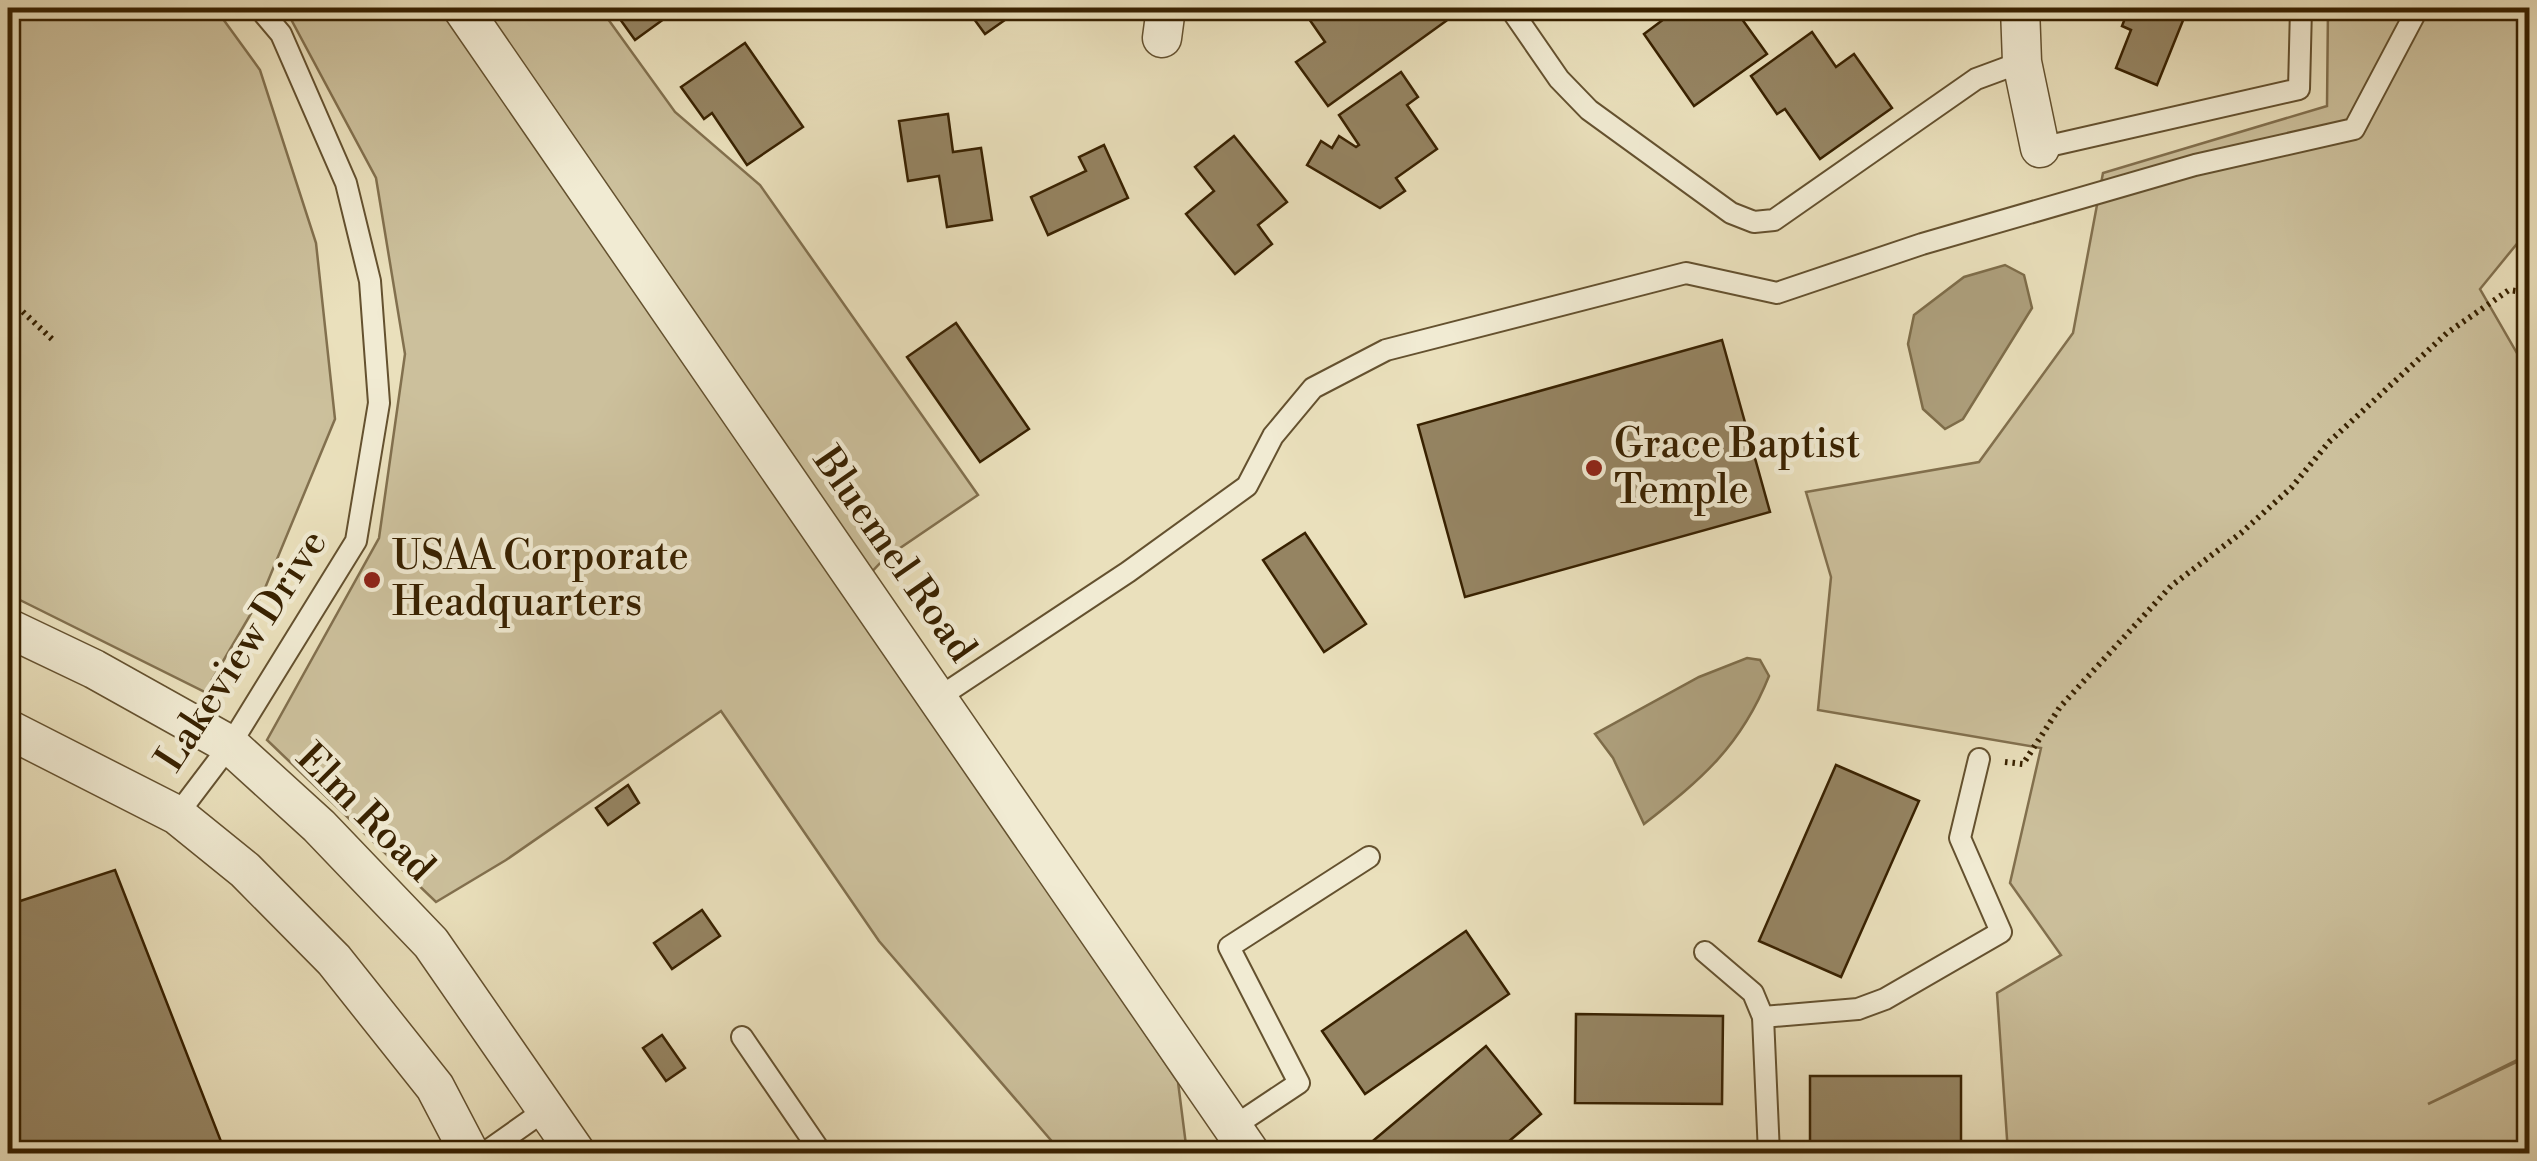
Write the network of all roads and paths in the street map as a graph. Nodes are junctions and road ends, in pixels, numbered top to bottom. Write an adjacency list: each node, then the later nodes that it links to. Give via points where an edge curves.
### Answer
1 (259, 8): 15 (lane, Lakeview Drive, via 281,34 346,183 370,282 379,402 356,541)
2 (462, 8): 13 (street, Bluemel Road)
3 (1510, 8): 7 (lane, via 1589,110 1731,214 1754,222 1774,220 1976,79)
4 (2020, 8): 7 (street)
5 (2301, 8): 8 (lane, via 2298,89)
6 (2418, 8): 13 (lane, via 2354,129 2195,165 1777,293 1686,273 1386,350 1313,388 1274,436 1247,486)
7 (2022, 62): 8 (street)
8 (2040, 148)
9 (2530, 293): 16 (path, via 2509,290 2446,333 2329,442 2292,488 2171,586 2060,707 2023,764)
10 (8, 310): 11 (path, via 22,311)
11 (54, 342)
12 (8, 628): 15 (street, Elm Road)
13 (938, 698): 23 (street, Bluemel Road)
14 (8, 729): 17 (street)
15 (230, 745): 17 (lane, Lakeview Drive); 22 (street, Elm Road, via 320,826 432,943)
16 (1979, 760): 20 (lane, via 1960,838 2000,932 1858,1009)
17 (177, 815): 24 (street, via 245,870 334,960 434,1087)
18 (1369, 858): 23 (lane, via 1229,946 1299,1083)
19 (1705, 952): 20 (lane, via 1753,992)
20 (1763, 1017): 28 (lane)
21 (742, 1037): 27 (lane)
22 (548, 1108): 25 (lane); 26 (street, Elm Road)
23 (1242, 1140)
24 (470, 1154)
25 (483, 1154)
26 (576, 1154)
27 (822, 1154)
28 (1770, 1154)

